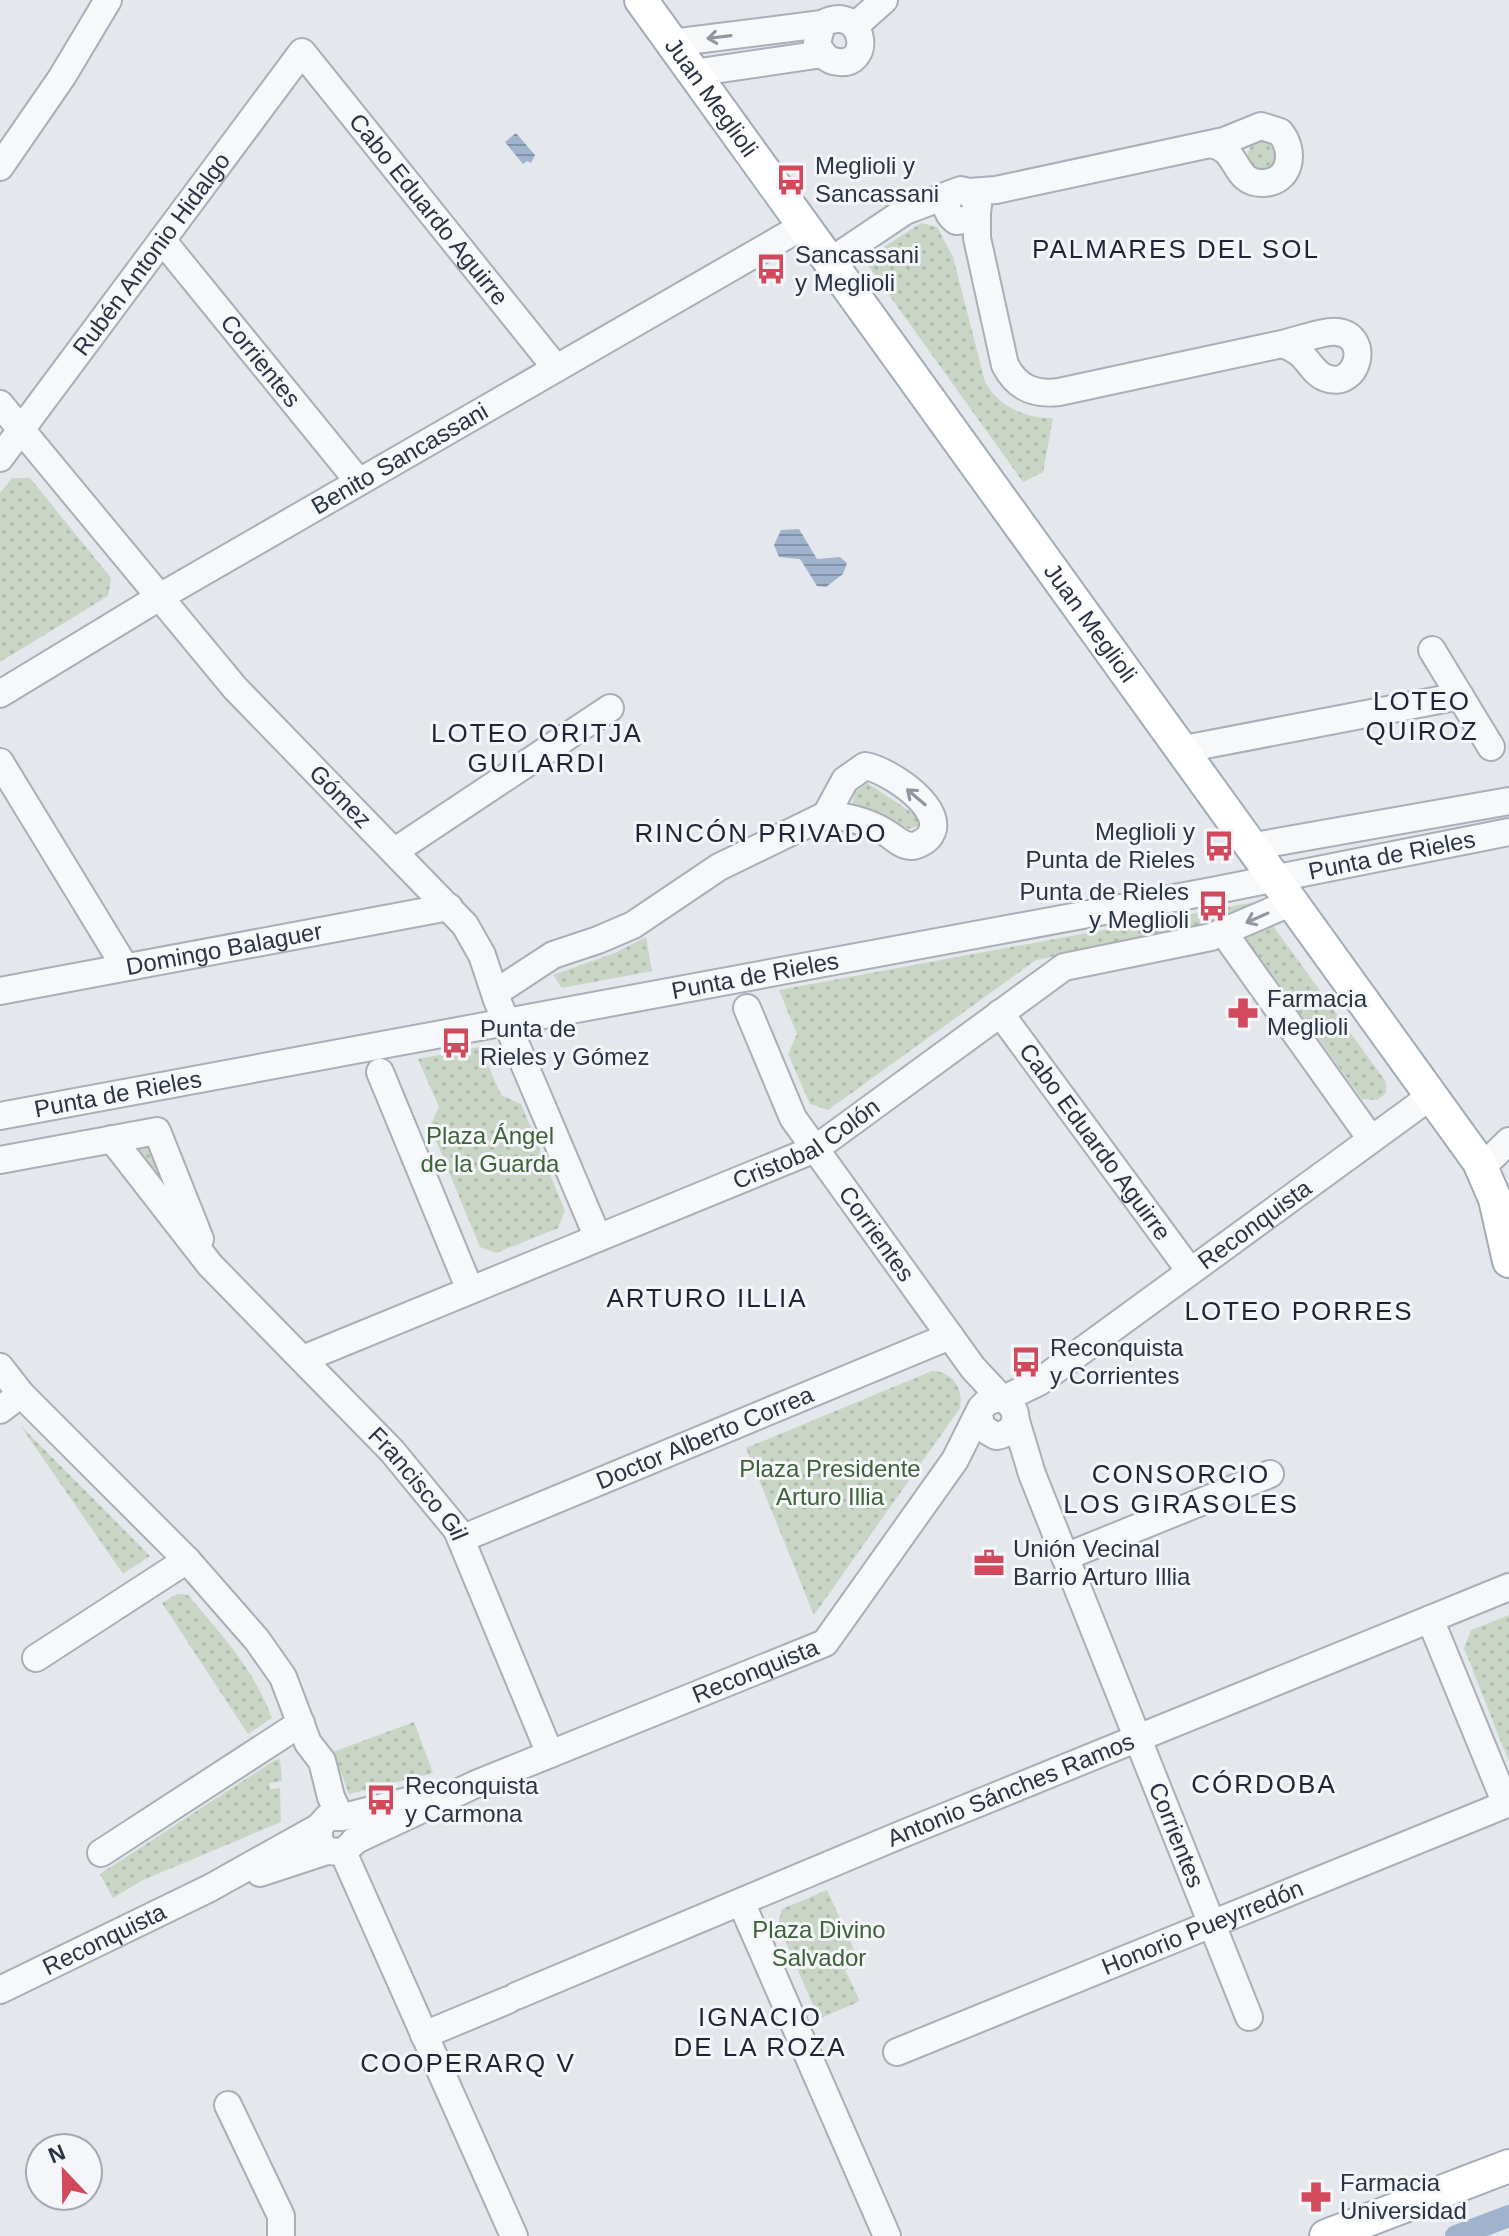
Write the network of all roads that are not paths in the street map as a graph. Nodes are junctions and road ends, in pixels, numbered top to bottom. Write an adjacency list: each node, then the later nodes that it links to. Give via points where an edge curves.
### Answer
1 (108, 0): 13 (street)
2 (641, 0): 7 (main road, Juan Meglioli)
3 (885, 0): 5 (street)
4 (822, 24): 5 (street, via 836,17); 6 (street); 9 (street, via 817,36)
5 (856, 25): 9 (street, via 861,44 854,56 835,61)
6 (757, 32): 7 (street, one-way to 7); 10 (street)
7 (671, 43): 11 (main road, Juan Meglioli)
8 (302, 52): 16 (street, Rubén Antonio Hidalgo); 19 (street, Cabo Eduardo Aguirre)
9 (823, 54): 10 (street)
10 (761, 63): 11 (street)
11 (693, 73): 15 (main road, Juan Meglioli)
12 (1210, 144): 14 (street)
13 (0, 167)
14 (965, 208): 17 (street, via 898,215); 18 (street, via 1005,365 1018,383 1037,393)
15 (803, 226): 17 (main road, Juan Meglioli); 19 (street, Benito Sancassani)
16 (162, 240): 21 (street, Rubén Antonio Hidalgo); 23 (street, Corrientes)
17 (829, 262): 30 (main road, Juan Meglioli)
18 (1282, 344)
19 (556, 368): 23 (street, Benito Sancassani)
20 (0, 404): 21 (street, Gómez)
21 (21, 429): 22 (street, Rubén Antonio Hidalgo); 24 (street, Gómez)
22 (0, 458)
23 (359, 482): 24 (street, Benito Sancassani)
24 (158, 598): 26 (street, Benito Sancassani); 36 (street, Gómez, via 242,697)
25 (1432, 650): 27 (street)
26 (0, 694)
27 (1460, 696): 29 (street); 30 (street)
28 (610, 708): 36 (street)
29 (1491, 747)
30 (1179, 750): 35 (main road, Juan Meglioli)
31 (0, 762): 40 (street)
32 (1509, 801): 35 (street)
33 (826, 815): 42 (street, via 719,867 633,925 553,955)
34 (1509, 832): 37 (street, Punta de Rieles)
35 (1249, 847): 37 (main road, Juan Meglioli)
36 (395, 851): 38 (street, Gómez)
37 (1281, 890): 39 (street, Cristobal Colón, one-way to 39); 45 (street, Punta de Rieles, via 1196,894); 47 (main road, Juan Meglioli)
38 (449, 907): 40 (street, Domingo Balaguer); 42 (street, Gómez, via 475,940)
39 (1224, 933): 44 (street, Cristobal Colón, via 1064,967); 50 (street)
40 (125, 967): 41 (street, Domingo Balaguer)
41 (0, 991)
42 (495, 993): 45 (street, Gómez)
43 (747, 1008): 52 (street, Corrientes, via 793,1118)
44 (1000, 1013): 52 (street, Cristobal Colón); 58 (street, Cabo Eduardo Aguirre)
45 (506, 1022): 48 (street, Punta de Rieles); 55 (street, Gómez)
46 (380, 1072): 59 (street)
47 (1431, 1096): 50 (street, Reconquista); 54 (main road, Juan Meglioli)
48 (0, 1116)
49 (112, 1139): 53 (street); 57 (street, Francisco Gil); 57 (street, Francisco Gil, via 157,1131)
50 (1371, 1139): 58 (street, Reconquista)
51 (1509, 1141): 54 (street)
52 (815, 1149): 55 (street, Cristobal Colón); 60 (street, Corrientes)
53 (0, 1160)
54 (1482, 1167): 56 (main road, Juan Meglioli)
55 (598, 1238): 59 (street, Cristobal Colón)
56 (1509, 1257)
57 (210, 1265): 61 (street, Francisco Gil)
58 (1190, 1271): 65 (street, Reconquista)
59 (470, 1290): 61 (street, Cristobal Colón)
60 (950, 1336): 65 (street, Corrientes); 67 (street, Doctor Alberto Correa)
61 (303, 1359): 67 (street, Francisco Gil, via 392,1451)
62 (0, 1367): 63 (street)
63 (21, 1394): 64 (street); 69 (street)
64 (0, 1410)
65 (999, 1416): 68 (street, Corrientes, via 1032,1474); 75 (street, Reconquista, via 955,1460 825,1643)
66 (1270, 1474): 68 (street)
67 (461, 1539): 75 (street, Francisco Gil)
68 (1065, 1557): 74 (street, Corrientes)
69 (187, 1560): 72 (street); 73 (street, via 283,1677)
70 (1509, 1587): 71 (street, Antonio Sánches Ramos)
71 (1430, 1619): 74 (street, Antonio Sánches Ramos); 76 (street)
72 (36, 1658)
73 (304, 1733): 77 (street, via 309,1765); 78 (street)
74 (1138, 1738): 79 (street, Antonio Sánches Ramos); 80 (street, Corrientes)
75 (550, 1754): 77 (street, Reconquista)
76 (1508, 1804): 80 (street, Honorio Pueyrredón)
77 (336, 1832): 81 (street, Reconquista); 83 (street)
78 (101, 1853)
79 (741, 1902): 83 (street, Antonio Sánches Ramos); 90 (street)
80 (1212, 1923): 82 (street, Corrientes); 84 (street, Honorio Pueyrredón)
81 (0, 1990)
82 (1249, 2017)
83 (424, 2035): 89 (street)
84 (897, 2052)
85 (228, 2105): 88 (street, via 278,2208)
86 (1509, 2166): 91 (main road)
87 (1509, 2188): 92 (main road)
88 (281, 2236)
89 (514, 2236)
90 (887, 2236)
91 (1326, 2236)
92 (1383, 2236)

